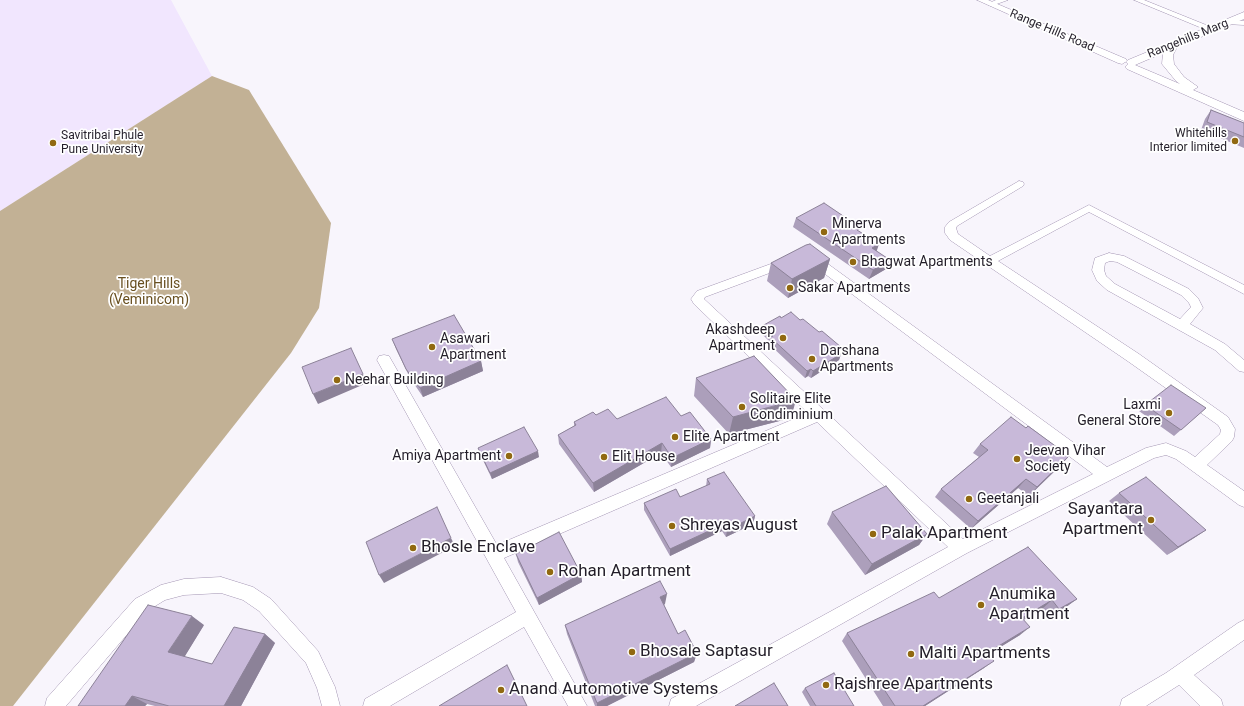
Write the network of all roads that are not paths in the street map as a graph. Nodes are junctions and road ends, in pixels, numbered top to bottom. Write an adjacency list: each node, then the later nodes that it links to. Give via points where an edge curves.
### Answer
1 (981, 0): 4 (street, Range Hills Road)
2 (1004, 0): 4 (street)
3 (1138, 0): 8 (street)
4 (991, 4): 10 (street, Range Hills Road)
5 (1244, 15): 6 (main road, Rangehills Marg)
6 (1229, 22): 7 (street); 8 (main road, Rangehills Marg)
7 (1244, 23)
8 (1212, 29): 9 (main road, Rangehills Marg)
9 (1173, 45): 10 (main road, Rangehills Marg); 11 (main road, via 1167,55 1168,64 1180,79)
10 (1130, 64): 11 (main road, Range Hills Road); 13 (main road)
11 (1199, 92): 12 (main road)
12 (1244, 112)
13 (1244, 117)
14 (1019, 184): 15 (street, via 950,227 954,237)
15 (990, 262): 16 (street, via 1089,208); 21 (street, via 1223,421 1228,428 1227,438)
16 (1244, 290)
17 (1182, 325): 17 (street, via 1111,287 1101,278 1098,270 1099,261 1109,257 1120,259 1185,292 1197,308); 19 (street, via 1220,347)
18 (384, 360): 25 (street)
19 (1244, 367)
20 (818, 415): 22 (street, via 699,303 697,299 701,294 799,258 816,260); 24 (street); 25 (street)
21 (1196, 466): 22 (street, via 1181,455 1166,449 1152,452); 23 (street)
22 (1106, 475): 24 (street)
23 (1244, 500)
24 (961, 548): 33 (street)
25 (493, 555): 26 (street)
26 (527, 615): 31 (street); 32 (street)
27 (1244, 629): 28 (street)
28 (1180, 674): 34 (street); 35 (street)
29 (54, 705): 30 (street, via 141,605 161,593 184,587 221,585 247,593 265,605 312,656 326,687)
30 (331, 706)
31 (372, 706)
32 (578, 706)
33 (678, 706)
34 (1130, 706)
35 (1214, 706)

